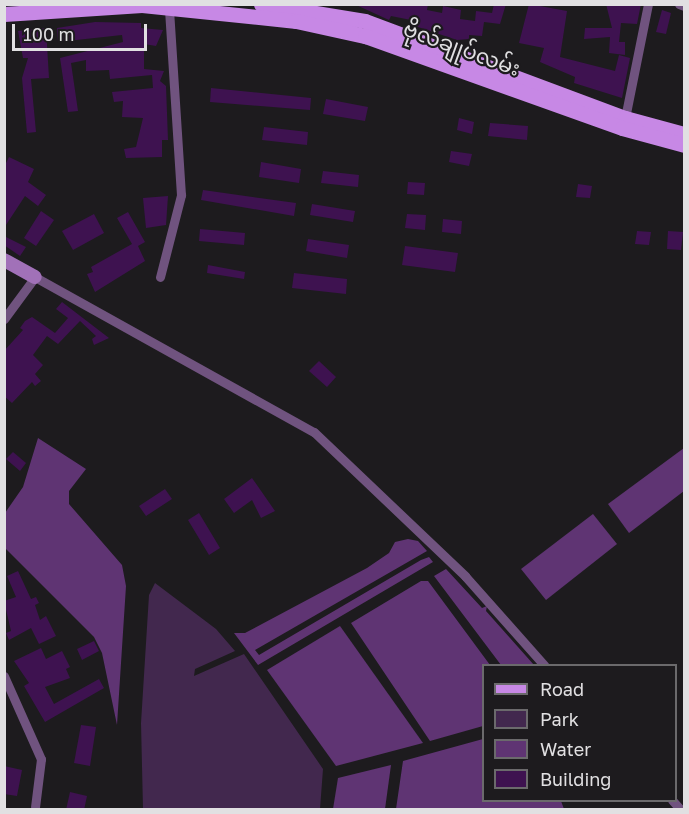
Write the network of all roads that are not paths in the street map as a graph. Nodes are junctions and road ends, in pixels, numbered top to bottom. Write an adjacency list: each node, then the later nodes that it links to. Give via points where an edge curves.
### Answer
1 (261, 4): 8 (main road, ဗိုလ်ချုပ်လမ်း, via 365,21)
2 (648, 4): 8 (street)
3 (679, 4): 4 (street)
4 (684, 6)
5 (169, 7): 6 (main road, ဗိုလ်ချုပ်လမ်း); 8 (main road, ဗိုလ်ချုပ်လမ်း, via 296,21 365,36); 13 (street, via 181,195)
6 (57, 8): 7 (main road, ဗိုလ်ချုပ်လမ်း)
7 (4, 14)
8 (624, 123): 9 (main road, ဗိုလ်ချုပ်လမ်း); 10 (main road, ဗိုလ်ချုပ်လမ်း)
9 (684, 134)
10 (684, 145)
11 (4, 260): 12 (street)
12 (35, 277): 14 (street); 15 (street, via 328,442 465,576)
13 (160, 277)
14 (4, 319)
15 (543, 664)
16 (4, 676): 17 (street, via 41,759)
17 (33, 809)

